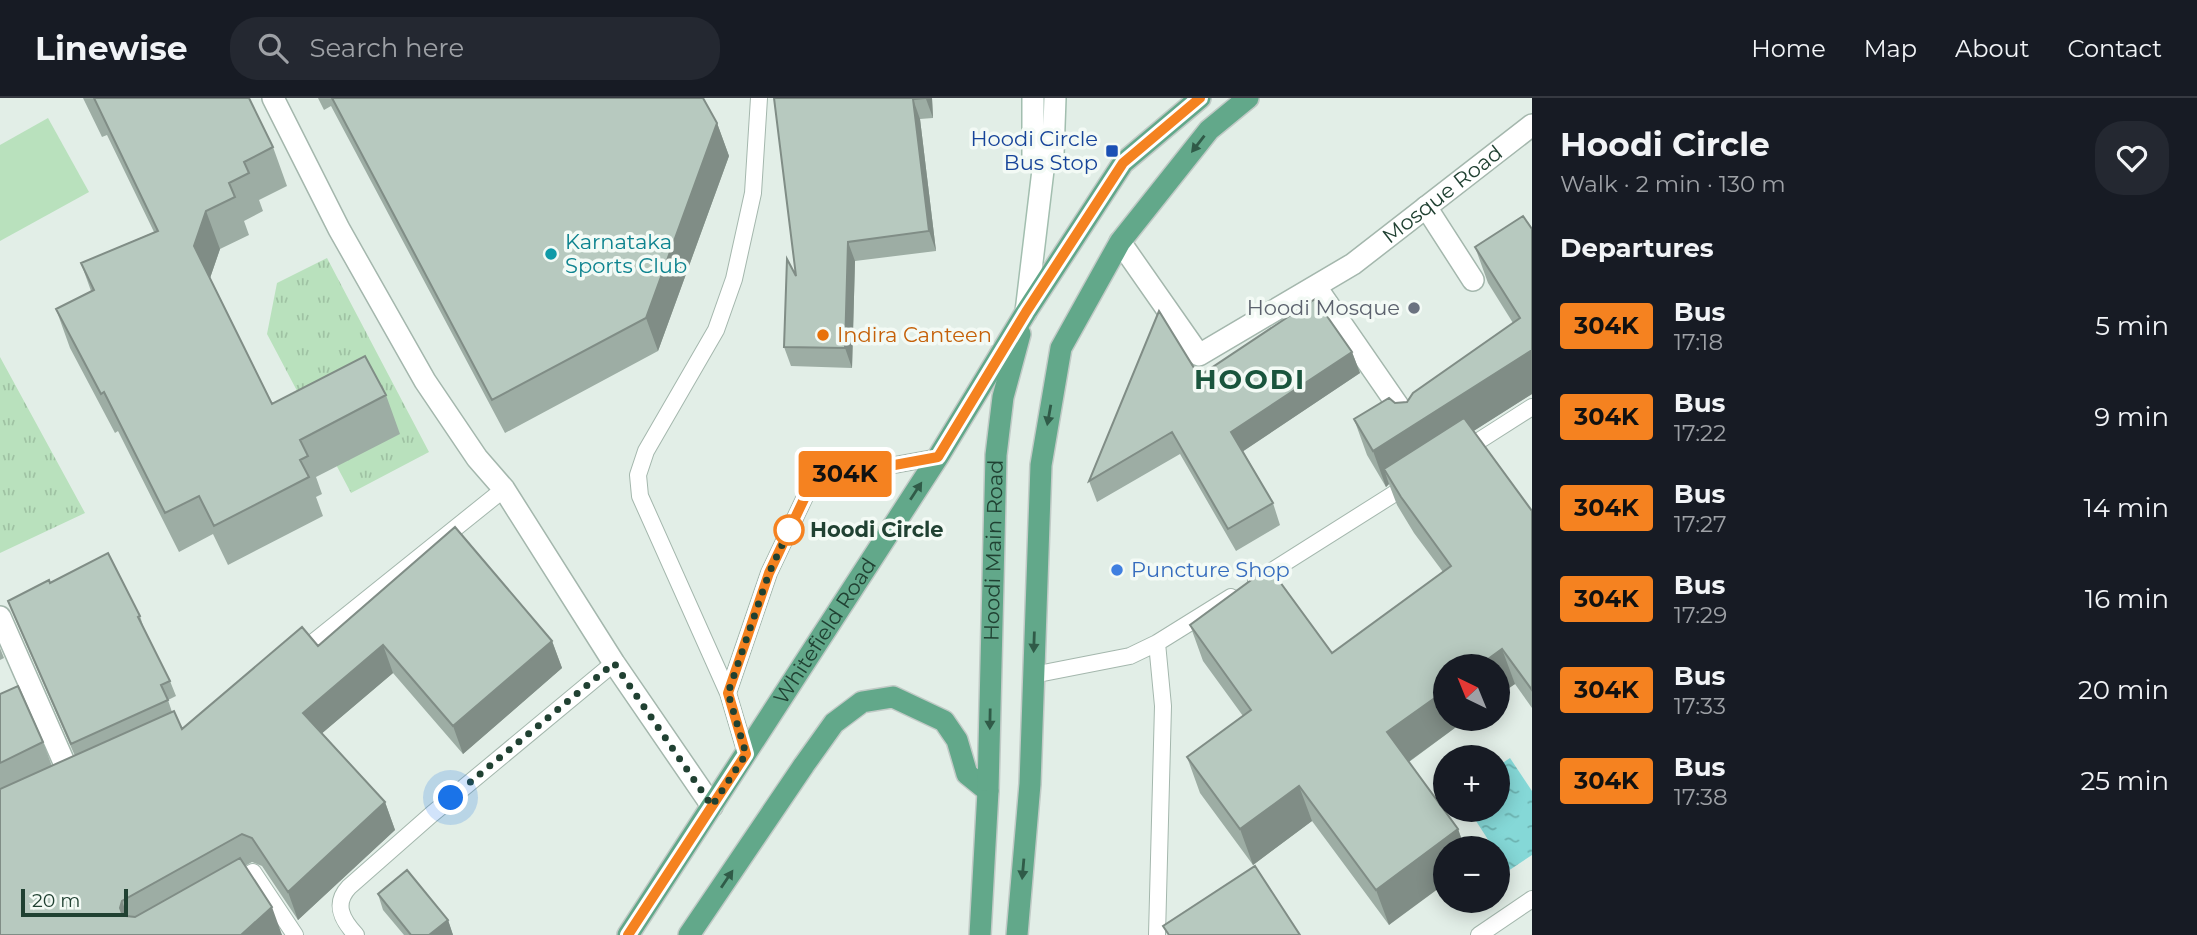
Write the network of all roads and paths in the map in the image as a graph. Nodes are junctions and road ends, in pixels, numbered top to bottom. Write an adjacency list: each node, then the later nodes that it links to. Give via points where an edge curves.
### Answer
1 (273, 98): 19 (street, via 338,229 425,381)
2 (759, 98): 25 (lane, via 753,193 734,279 716,330 646,451 638,475 640,496)
3 (1032, 98): 8 (street, via 1033,156)
4 (1055, 98): 8 (street, Hoodi Main Road)
5 (1200, 98): 13 (main road, Whitefield Road, via 1123,163)
6 (1248, 98): 10 (main road, one-way to 10, via 1209,130)
7 (1532, 125): 9 (street, Mosque Road)
8 (1048, 162): 13 (street, Hoodi Main Road)
9 (1426, 207): 11 (street); 12 (street, Mosque Road, via 1353,264)
10 (1120, 242): 12 (street, Mosque Road, via 1199,355); 24 (main road, Hoodi Main Road, one-way to 24, via 1061,348 1041,466)
11 (1473, 280)
12 (1316, 286): 15 (street)
13 (1026, 312): 16 (main road, Whitefield Road); 28 (main road, Hoodi Main Road, one-way to 28, via 1003,397 996,455)
14 (1532, 407): 17 (lane)
15 (1413, 427)
16 (938, 457): 25 (lane, via 813,480 769,573); 26 (main road, Whitefield Road, one-way to 16)
17 (1450, 459)
18 (1427, 474): 21 (lane)
19 (504, 489): 22 (lane); 23 (street)
20 (0, 617): 27 (street, via 76,773)
21 (1157, 643): 24 (lane, via 1130,656); 38 (lane, via 1163,706)
22 (311, 644)
23 (614, 663): 29 (street); 33 (lane, via 343,893 339,911)
24 (1033, 675): 37 (main road, Hoodi Main Road, one-way to 37, via 1030,784)
25 (728, 693): 26 (lane)
26 (746, 754): 29 (main road, Whitefield Road)
27 (46, 787)
28 (988, 791): 35 (main road, one-way to 28, via 834,723 862,702 894,696 944,721 957,740 967,774); 36 (main road, Hoodi Main Road)
29 (712, 806): 34 (main road, Whitefield Road)
30 (219, 891): 32 (lane, via 253,872)
31 (1532, 899): 39 (lane)
32 (295, 935)
33 (356, 935)
34 (628, 935)
35 (689, 935)
36 (980, 935)
37 (1017, 935)
38 (1157, 935)
39 (1479, 935)

